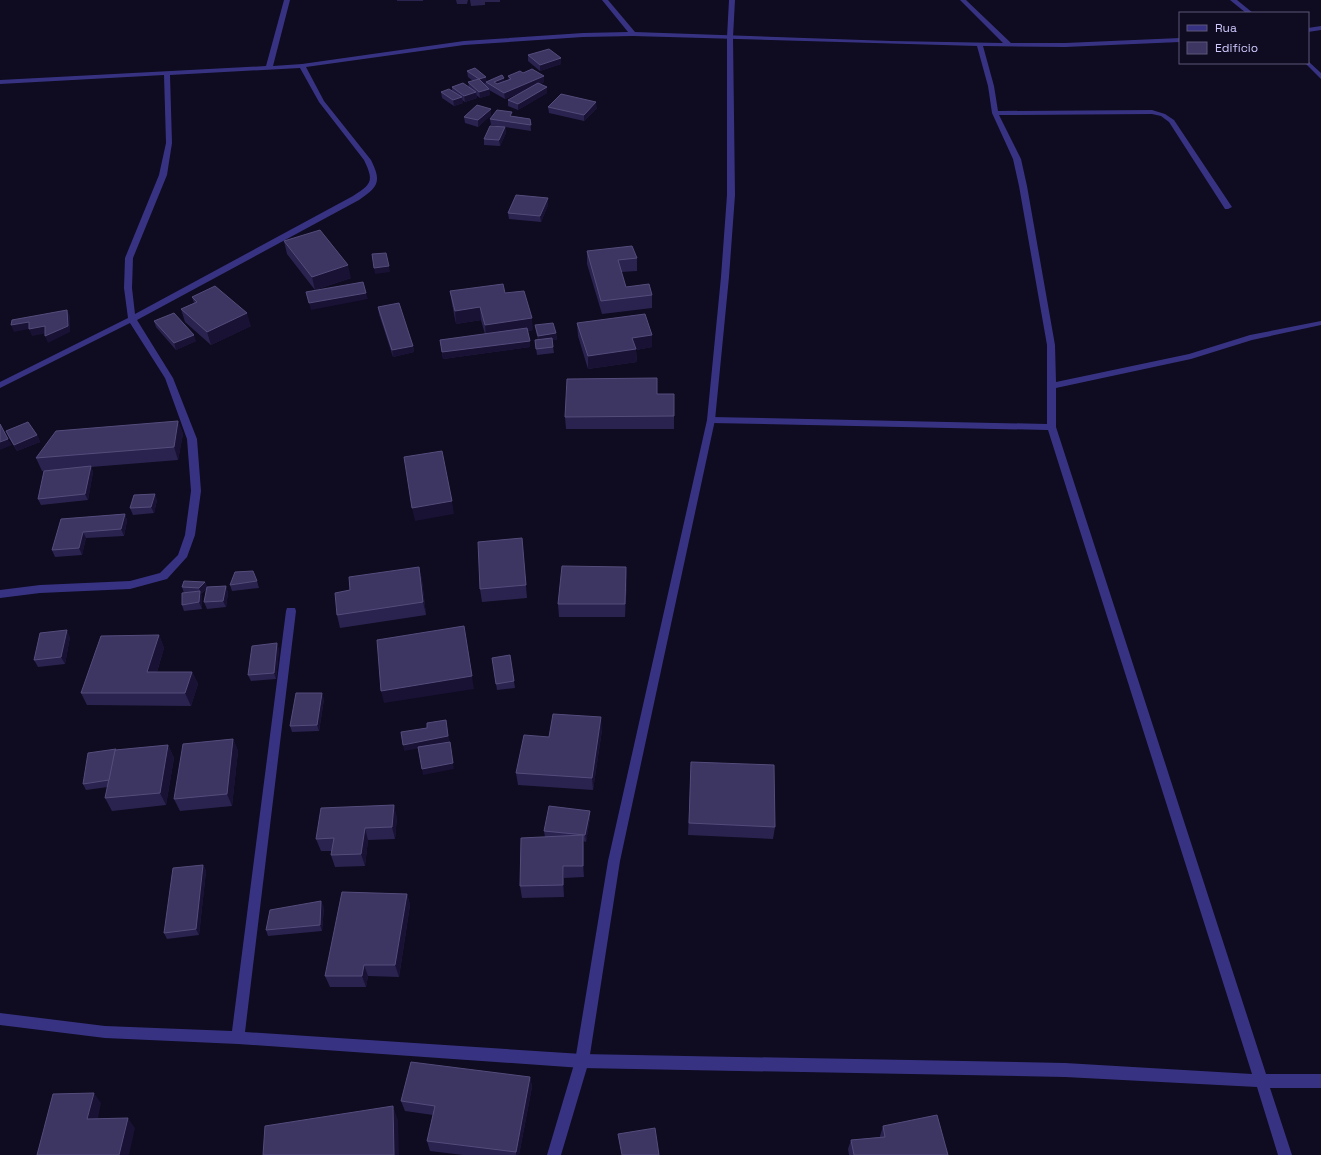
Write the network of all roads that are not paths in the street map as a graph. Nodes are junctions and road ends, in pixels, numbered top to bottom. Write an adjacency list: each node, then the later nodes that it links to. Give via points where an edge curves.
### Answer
1 (287, 0): 16 (street)
2 (605, 0): 9 (street)
3 (732, 0): 10 (street)
4 (963, 0): 13 (street)
5 (1232, 0): 6 (street)
6 (1249, 12)
7 (1321, 28): 8 (street)
8 (1309, 30)
9 (632, 34): 10 (street); 15 (street, via 533,37 464,43)
10 (730, 37): 12 (street); 26 (street, via 731,195)
11 (1179, 40): 13 (street)
12 (980, 44): 13 (street); 20 (street)
13 (1009, 45)
14 (1309, 64): 18 (street)
15 (302, 66): 16 (street); 22 (street, via 322,102 352,138 372,168 374,179 370,188 356,198)
16 (269, 67): 17 (street)
17 (166, 74): 19 (street); 22 (street, via 169,143 163,175 129,258 128,288)
18 (1321, 77)
19 (0, 82)
20 (995, 113): 21 (street, via 1152,112 1163,115 1172,121); 25 (street, via 1017,159 1023,186 1050,345)
21 (1228, 207)
22 (132, 319): 24 (street); 28 (street, via 169,378 192,439 196,491 190,535 182,557 163,576 130,586 40,589)
23 (1321, 323): 25 (street, via 1250,338 1191,356)
24 (0, 385)
25 (1051, 386): 27 (street)
26 (712, 420): 27 (street); 32 (street, via 614,861)
27 (1052, 427): 33 (street)
28 (0, 594)
29 (291, 611): 31 (street)
30 (0, 1020): 31 (street, via 104,1032)
31 (238, 1038): 32 (street)
32 (582, 1060): 33 (street, via 1065,1070); 35 (street)
33 (1262, 1081): 34 (street); 36 (street)
34 (1321, 1081)
35 (554, 1155)
36 (1285, 1155)

